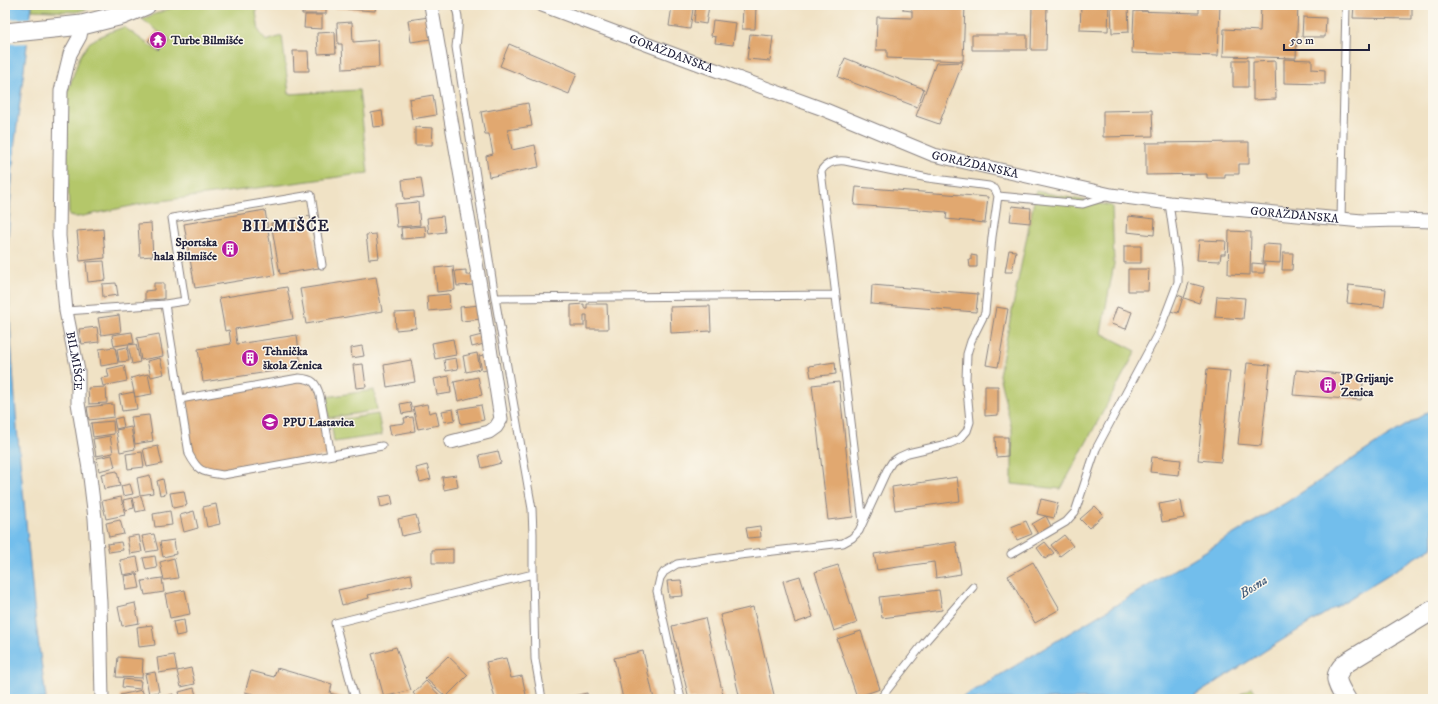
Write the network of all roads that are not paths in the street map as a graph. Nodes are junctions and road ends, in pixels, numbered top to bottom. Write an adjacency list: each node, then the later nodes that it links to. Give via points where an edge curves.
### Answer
1 (146, 5): 6 (main road, via 122,15)
2 (431, 5): 19 (street, via 501,419 489,432)
3 (453, 5): 15 (lane, via 456,8 459,27 456,47)
4 (542, 5): 9 (street, GORAŽDANSKA, via 823,109 934,154)
5 (1346, 5): 11 (lane)
6 (82, 25): 7 (main road); 17 (street, BILMIŠĆE, via 80,36 70,54 61,90 58,236)
7 (5, 33)
8 (998, 196): 9 (lane, via 1084,204); 14 (lane, via 995,189 989,186 928,178 845,161 837,160 825,166 821,171); 22 (lane, via 985,313 967,354 966,378 970,422 967,431 960,439 951,443 908,453 892,462)
9 (1111, 196): 10 (street, GORAŽDANSKA)
10 (1169, 203): 11 (street, GORAŽDANSKA); 23 (lane, via 1178,282 1160,329 1096,449 1075,512 1066,522)
11 (1341, 219): 12 (street, GORAŽDANSKA)
12 (1433, 221)
13 (322, 264): 16 (lane, via 311,195 172,218 185,301)
14 (836, 295): 15 (lane); 22 (lane)
15 (495, 298): 24 (lane, via 532,509)
16 (165, 304): 17 (lane); 18 (lane)
17 (66, 311): 27 (street, BILMIŠĆE, via 78,371 78,403 95,518)
18 (180, 399): 21 (lane, via 189,454 196,467 205,472 223,474); 21 (lane, via 299,378 313,381 318,387)
19 (451, 442)
20 (382, 446): 21 (lane)
21 (331, 455)
22 (864, 522): 30 (lane, via 859,531 843,543 677,564 664,572 658,584 658,599)
23 (1011, 554)
24 (533, 574): 28 (lane, via 334,623); 29 (lane, via 535,659)
25 (973, 587): 31 (lane, via 923,644)
26 (1433, 610): 32 (main road, via 1340,668 1336,675 1337,683)
27 (102, 699)
28 (355, 699)
29 (542, 699)
30 (681, 699)
31 (880, 699)
32 (1346, 699)

